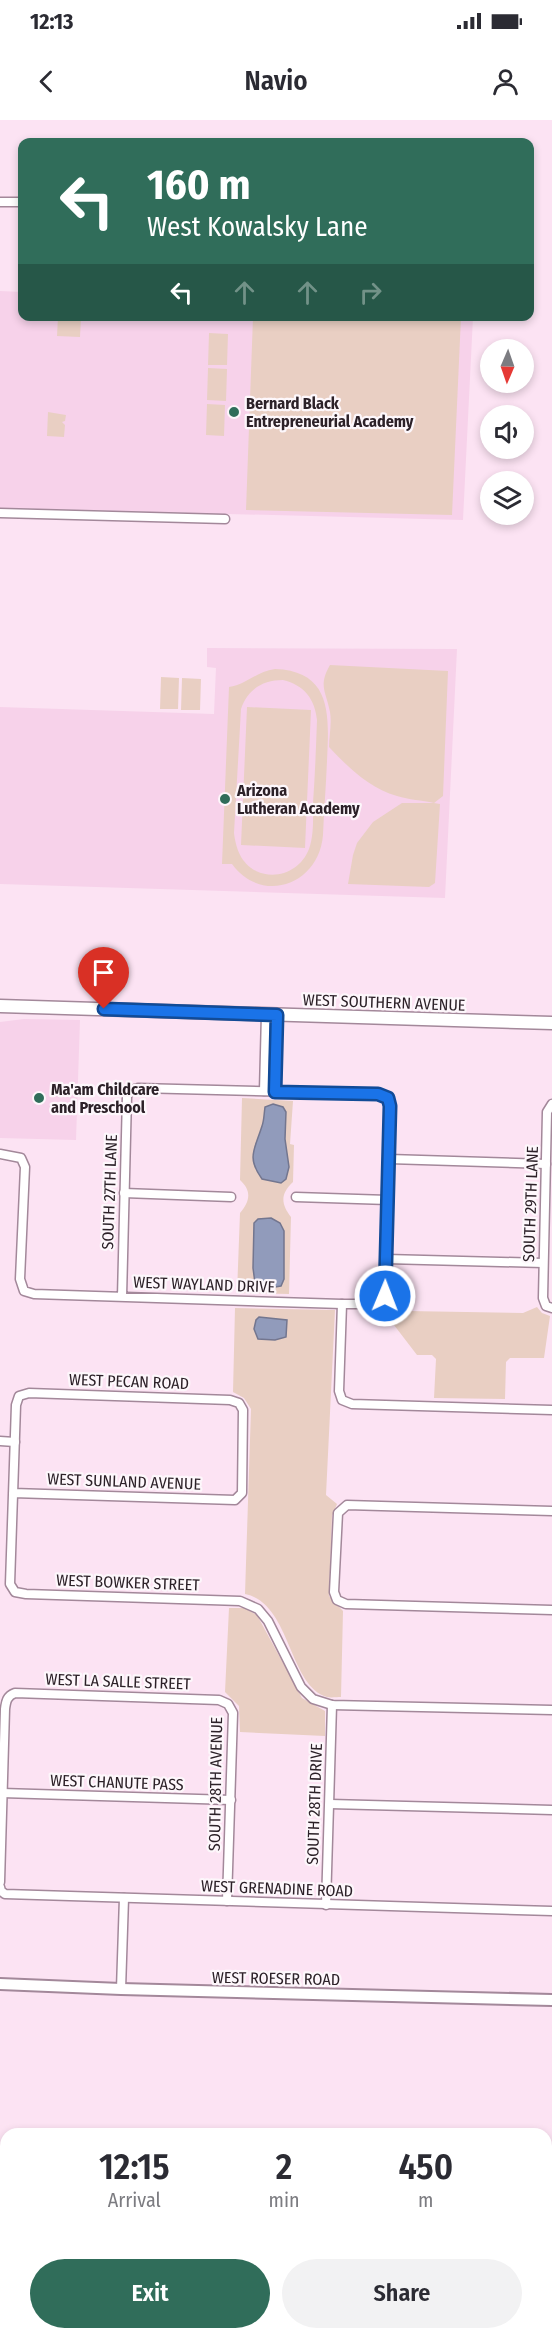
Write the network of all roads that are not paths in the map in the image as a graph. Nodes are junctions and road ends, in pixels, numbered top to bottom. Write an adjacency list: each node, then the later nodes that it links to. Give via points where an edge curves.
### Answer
1 (0, 202): 2 (street)
2 (18, 202)
3 (0, 513): 4 (street)
4 (225, 519)
5 (0, 1006): 6 (main road, WEST SOUTHERN AVENUE)
6 (271, 1015): 7 (main road, WEST SOUTHERN AVENUE); 8 (street); 9 (street)
7 (552, 1023)
8 (264, 1091): 9 (street); 14 (street, SOUTH 27TH LANE, via 131,1090 127,1096)
9 (275, 1092): 12 (street, via 378,1094 388,1098)
10 (552, 1104): 13 (street, SOUTH 29TH LANE, via 547,1112)
11 (0, 1154): 21 (street, WEST WAYLAND DRIVE, via 21,1158 25,1167 20,1280 24,1291)
12 (389, 1160): 13 (street); 17 (street)
13 (546, 1164): 18 (street, SOUTH 29TH LANE)
14 (124, 1193): 15 (street); 21 (street, SOUTH 27TH LANE)
15 (231, 1197)
16 (296, 1197): 17 (street)
17 (388, 1200): 19 (street)
18 (548, 1208): 20 (street, SOUTH 29TH LANE)
19 (386, 1259): 20 (street); 22 (street, WEST WAYLAND DRIVE, via 382,1302)
20 (543, 1263): 23 (street, SOUTH 29TH LANE, via 543,1298)
21 (122, 1297): 22 (street, WEST WAYLAND DRIVE)
22 (342, 1304): 24 (street, via 342,1400 351,1404)
23 (549, 1307)
24 (552, 1410)
25 (0, 1441): 26 (street)
26 (15, 1442): 27 (street); 28 (street, WEST PECAN ROAD, via 16,1405 19,1396 29,1393 230,1400 239,1403 243,1410 242,1493)
27 (13, 1493): 28 (street, WEST SUNLAND AVENUE); 32 (street, WEST BOWKER STREET, via 10,1584 15,1592 240,1601 258,1609 268,1621 301,1687 313,1699)
28 (235, 1500)
29 (552, 1511): 30 (street, via 347,1505 338,1513 334,1592 337,1600 346,1604)
30 (552, 1610)
31 (228, 1704): 34 (street, WEST LA SALLE STREET, via 219,1700 15,1693 7,1698); 36 (street, SOUTH 28TH AVENUE, via 233,1713)
32 (332, 1705): 33 (street); 37 (street, SOUTH 28TH DRIVE)
33 (552, 1710)
34 (2, 1743): 35 (street)
35 (2, 1793): 36 (street, WEST CHANUTE PASS); 39 (street)
36 (231, 1800): 41 (street, SOUTH 28TH AVENUE)
37 (330, 1804): 38 (street); 42 (street, SOUTH 28TH DRIVE)
38 (552, 1810)
39 (0, 1887): 40 (street, WEST GRENADINE ROAD, via 5,1894)
40 (124, 1898): 41 (street, WEST GRENADINE ROAD); 45 (street)
41 (227, 1901): 42 (street, WEST GRENADINE ROAD)
42 (326, 1905): 43 (street, WEST GRENADINE ROAD)
43 (552, 1911)
44 (0, 1984): 45 (street, WEST ROESER ROAD)
45 (121, 1989): 46 (street, WEST ROESER ROAD)
46 (552, 2000)

